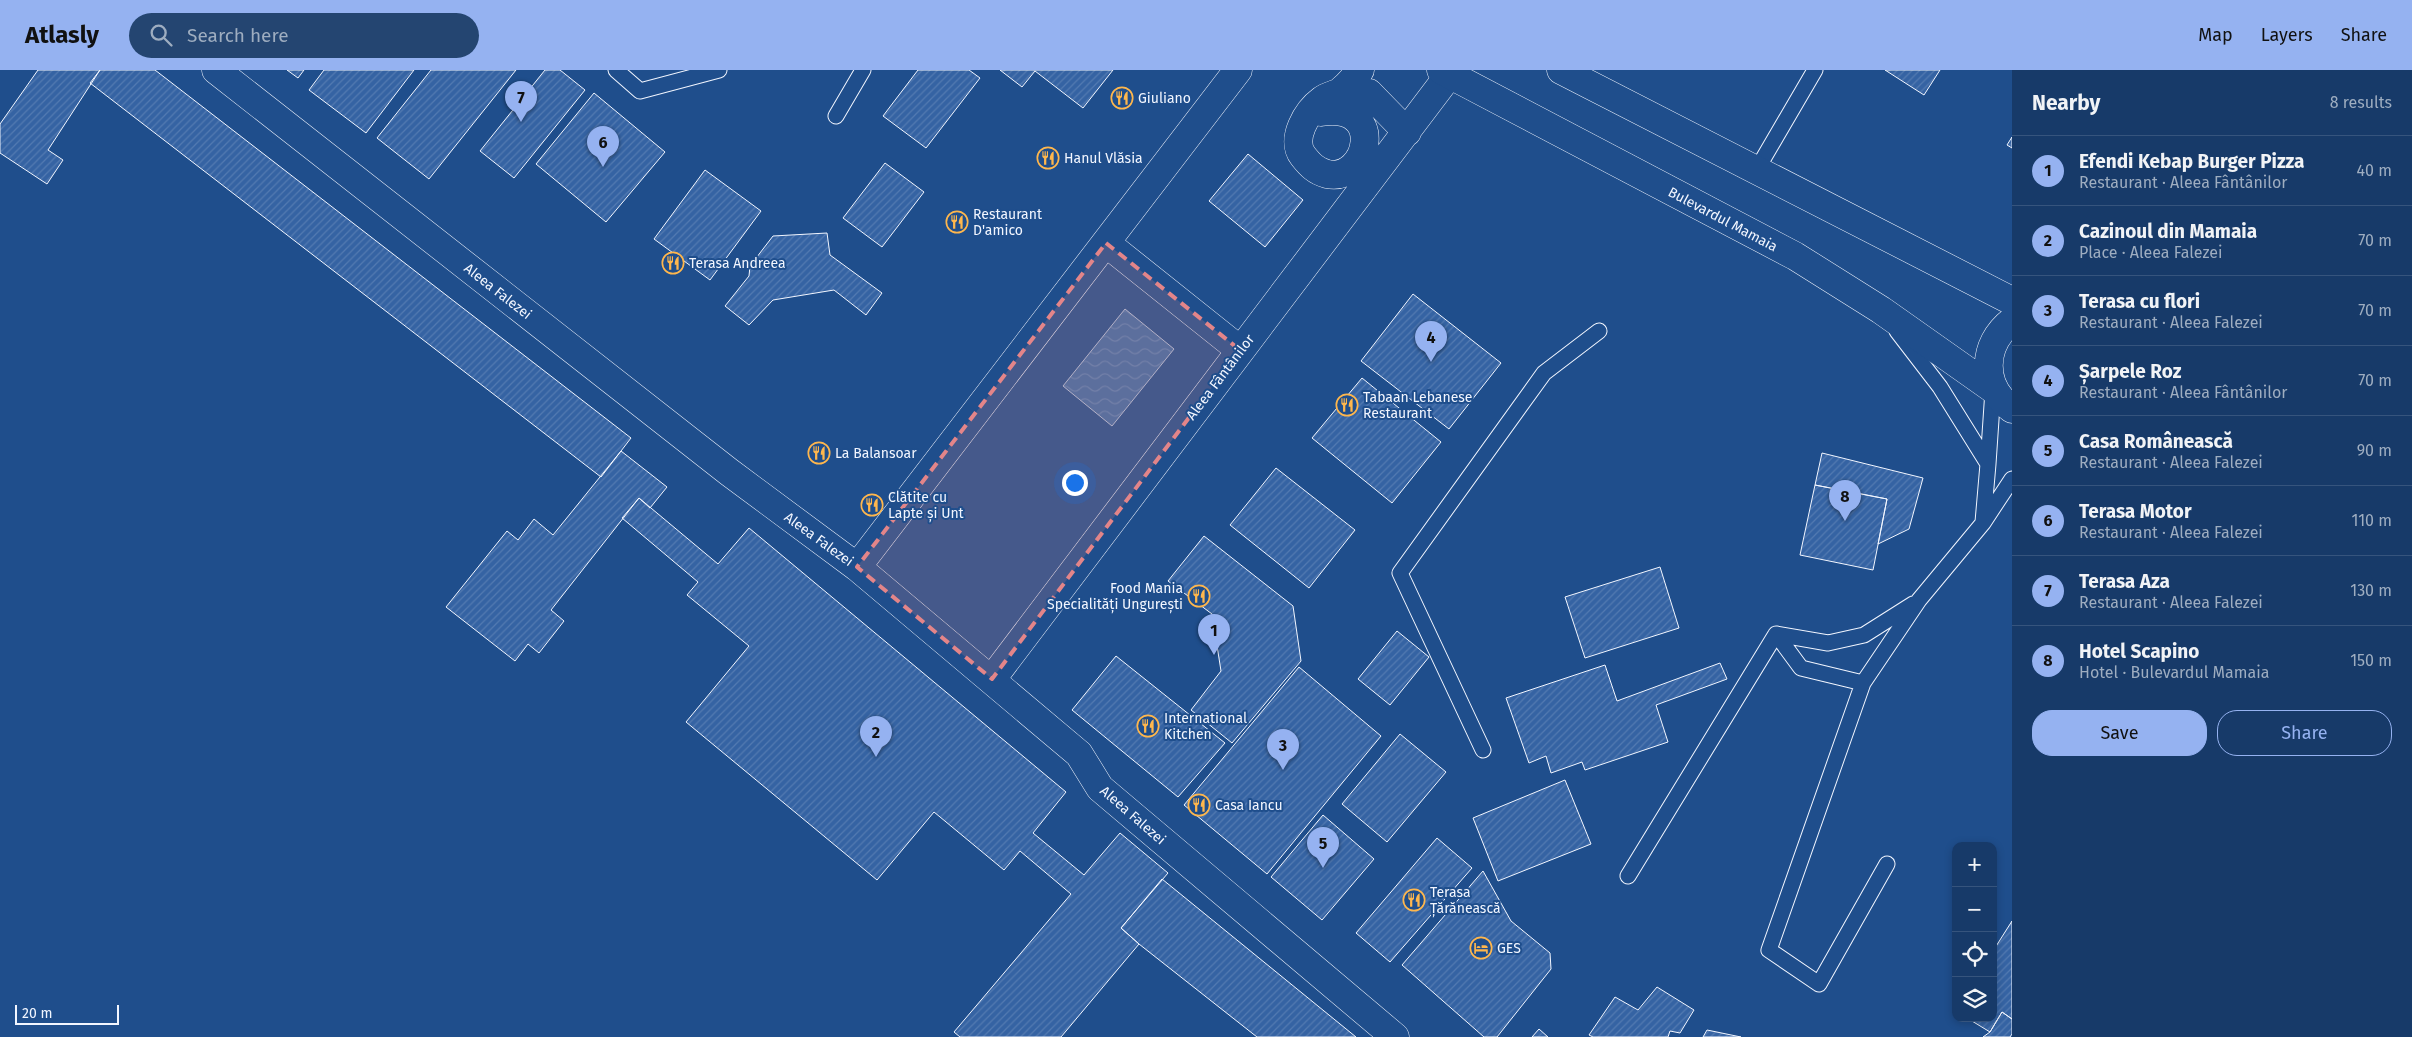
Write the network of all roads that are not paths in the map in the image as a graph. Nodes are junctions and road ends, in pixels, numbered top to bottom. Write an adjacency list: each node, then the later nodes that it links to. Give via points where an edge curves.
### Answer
1 (216, 70): 24 (street, Aleea Falezei, via 721,466)
2 (616, 70): 3 (lane, via 640,90)
3 (719, 70)
4 (863, 70): 10 (lane)
5 (1238, 70): 13 (street)
6 (1360, 70): 11 (street, via 1341,92 1323,99 1309,111 1300,130 1300,152 1311,167 1328,174 1347,171 1360,159 1366,144 1364,130 1352,115 1339,110 1320,110 1346,96 1368,93)
7 (1561, 70): 12 (street)
8 (1815, 70): 12 (lane)
9 (1445, 72): 11 (street, Aleea Fântânilor); 15 (street, Bulevardul Mamaia, via 1795,256)
10 (836, 116)
11 (1407, 132): 18 (street, Aleea Fântânilor)
12 (1756, 171): 14 (street)
13 (1106, 242): 18 (street); 24 (street)
14 (2012, 301)
15 (1881, 310): 19 (street, Bulevardul Mamaia); 21 (lane, via 1940,387)
16 (2012, 321): 19 (street, via 1993,341 1988,357)
17 (1599, 331): 29 (lane, via 1544,373 1400,573)
18 (1240, 350): 27 (street, Aleea Fântânilor)
19 (1993, 389): 20 (street, Bulevardul Mamaia); 21 (lane)
20 (2012, 409)
21 (1988, 464): 23 (lane)
22 (2012, 479): 23 (lane)
23 (1983, 524): 25 (lane)
24 (857, 567): 27 (street, Aleea Falezei)
25 (1918, 600): 26 (lane, via 1864,635 1828,642); 28 (lane)
26 (1776, 634): 28 (lane, via 1801,668); 31 (lane)
27 (992, 678): 32 (street, Aleea Falezei, via 1079,754 1100,788)
28 (1863, 683): 30 (lane, via 1769,950 1819,984)
29 (1483, 750)
30 (1887, 864)
31 (1628, 876)
32 (1395, 1037)

